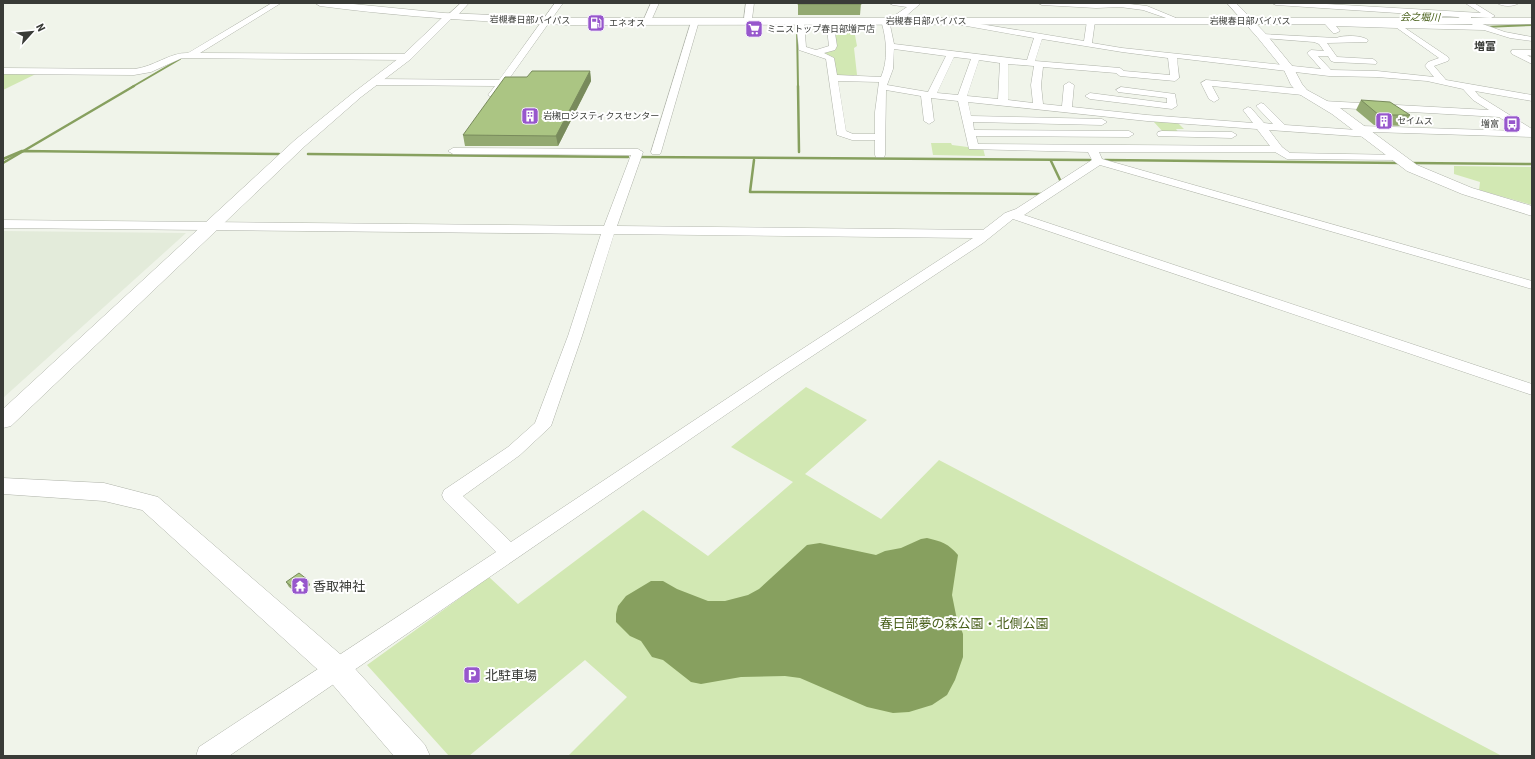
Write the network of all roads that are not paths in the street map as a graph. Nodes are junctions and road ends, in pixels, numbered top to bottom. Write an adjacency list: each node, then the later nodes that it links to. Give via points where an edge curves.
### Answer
1 (278, 3): 52 (street)
2 (320, 3): 19 (highway, 岩槻春日部バイパス, via 396,13)
3 (338, 3): 19 (highway, 岩槻春日部バイパス)
4 (465, 3): 19 (street)
5 (559, 3): 21 (street)
6 (655, 3): 22 (street)
7 (750, 3): 23 (street)
8 (893, 3): 16 (street)
9 (1042, 3): 10 (street)
10 (1052, 3): 17 (street)
11 (1231, 3): 26 (street)
12 (1276, 3): 18 (street)
13 (1469, 3): 31 (street, via 1491,16)
14 (1501, 3): 15 (street)
15 (1514, 3)
16 (915, 5): 25 (street)
17 (1096, 5): 20 (street, via 1144,8); 24 (street, via 1096,13 1088,16)
18 (1389, 11): 30 (street); 31 (street)
19 (450, 16): 21 (highway, 岩槻春日部バイパス); 54 (street)
20 (1172, 18): 24 (highway, 岩槻春日部バイパス); 26 (highway, 岩槻春日部バイパス)
21 (548, 19): 22 (highway, 岩槻春日部バイパス); 29 (highway, 岩槻春日部バイパス); 68 (street)
22 (648, 19): 23 (highway, 岩槻春日部バイパス)
23 (748, 19): 25 (highway, 岩槻春日部バイパス)
24 (1089, 19): 25 (highway, 岩槻春日部バイパス); 26 (highway, 岩槻春日部バイパス); 28 (highway, 岩槻春日部バイパス); 43 (street)
25 (893, 20): 28 (highway, 岩槻春日部バイパス); 32 (highway, 岩槻春日部バイパス); 45 (street, via 886,24)
26 (1248, 20): 30 (highway, 岩槻春日部バイパス); 37 (street)
27 (1532, 20): 31 (highway, 岩槻春日部バイパス)
28 (950, 21): 35 (street)
29 (695, 22): 32 (highway, 岩槻春日部バイパス); 113 (street)
30 (1398, 22): 31 (highway, 岩槻春日部バイパス); 34 (street, via 1330,24); 66 (street, via 1401,29 1445,59 1429,66)
31 (1474, 23): 38 (street)
32 (802, 26): 65 (street, via 802,48 830,58)
33 (831, 29): 47 (street, via 832,48)
34 (1336, 31)
35 (1018, 33): 36 (street); 42 (street)
36 (1039, 36): 43 (street); 60 (street)
37 (1262, 36): 39 (street); 62 (street)
38 (1512, 37): 40 (street); 48 (street)
39 (1314, 39): 41 (street); 44 (street)
40 (1532, 39)
41 (1364, 40)
42 (1010, 42)
43 (1085, 44): 46 (street); 61 (street)
44 (1323, 44): 49 (street); 51 (street)
45 (890, 46): 50 (street); 69 (street, via 889,69)
46 (1122, 50): 53 (street); 72 (street)
47 (818, 52)
48 (1532, 52): 58 (street, via 1515,52)
49 (1350, 53): 51 (street, via 1334,59); 59 (street)
50 (952, 54): 55 (street); 76 (street)
51 (1330, 54): 64 (street, via 1311,53)
52 (190, 55): 54 (street); 63 (street, via 174,57 148,70 134,72)
53 (1172, 56): 56 (street); 72 (street, via 1170,66 1175,78)
54 (407, 57): 67 (street)
55 (976, 57): 57 (street); 77 (street)
56 (1203, 59): 62 (street); 70 (street)
57 (1004, 61): 60 (street); 81 (street)
58 (1532, 61)
59 (1373, 62)
60 (1034, 64): 61 (street); 83 (street)
61 (1074, 68): 72 (street); 85 (street)
62 (1289, 69): 64 (street); 75 (street)
63 (3, 71)
64 (1329, 73): 66 (street)
65 (833, 78): 69 (street); 104 (street, via 841,132 852,137)
66 (1442, 80): 73 (street)
67 (374, 82): 68 (street); 120 (street, via 300,144)
68 (501, 84): 80 (street)
69 (884, 84): 76 (street); 104 (street)
70 (1215, 84): 75 (street); 79 (street, via 1206,83)
71 (1160, 86): 72 (street)
72 (1121, 87): 74 (street); 89 (street)
73 (1466, 87): 78 (street); 88 (street, via 1476,98)
74 (1090, 92)
75 (1303, 92): 82 (street)
76 (930, 95): 77 (street); 94 (street, via 926,96)
77 (962, 97): 81 (street); 92 (street)
78 (1532, 98)
79 (1214, 100)
80 (488, 102)
81 (1000, 102): 83 (street); 93 (street)
82 (1323, 104): 88 (street); 99 (street)
83 (1038, 106): 85 (street)
84 (1261, 106): 96 (street)
85 (1067, 109): 89 (street)
86 (1248, 110): 97 (street)
87 (1218, 111): 95 (street)
88 (1500, 114): 103 (street)
89 (1118, 117): 90 (street); 93 (street); 101 (street)
90 (1147, 118): 95 (street); 102 (street)
91 (1304, 118): 98 (street)
92 (968, 119): 93 (street); 100 (street)
93 (1002, 120)
94 (929, 121)
95 (1229, 125): 97 (street)
96 (1283, 129): 97 (street); 98 (street)
97 (1264, 131): 102 (street); 112 (street)
98 (1314, 131): 99 (street); 106 (street)
99 (1365, 132): 103 (street); 108 (street)
100 (970, 133): 101 (street); 109 (street, via 973,147)
101 (1129, 134): 110 (street)
102 (1162, 134): 111 (street)
103 (1532, 134)
104 (880, 137): 114 (street)
105 (462, 139): 121 (street, via 453,151 638,152)
106 (1323, 139)
107 (1351, 148): 108 (street)
108 (1386, 148): 115 (street)
109 (1092, 149): 110 (street); 116 (street)
110 (1142, 149): 111 (street)
111 (1176, 149): 112 (street)
112 (1278, 149): 115 (street, via 1287,156)
113 (656, 152)
114 (880, 155)
115 (1398, 156): 117 (street, via 1412,168 1448,184)
116 (1098, 161): 118 (street, via 1020,212); 123 (street)
117 (1532, 211)
118 (1013, 214): 122 (street); 124 (street)
119 (3, 224): 120 (street)
120 (210, 226): 121 (street); 125 (street)
121 (609, 230): 122 (street); 127 (street, via 575,336 542,426 514,451 451,495)
122 (985, 234): 127 (street)
123 (1532, 285)
124 (1532, 390)
125 (3, 421)
126 (3, 486): 128 (street, via 104,492 150,504)
127 (510, 552): 128 (street)
128 (337, 669): 129 (street); 130 (street)
129 (208, 756)
130 (414, 756)

